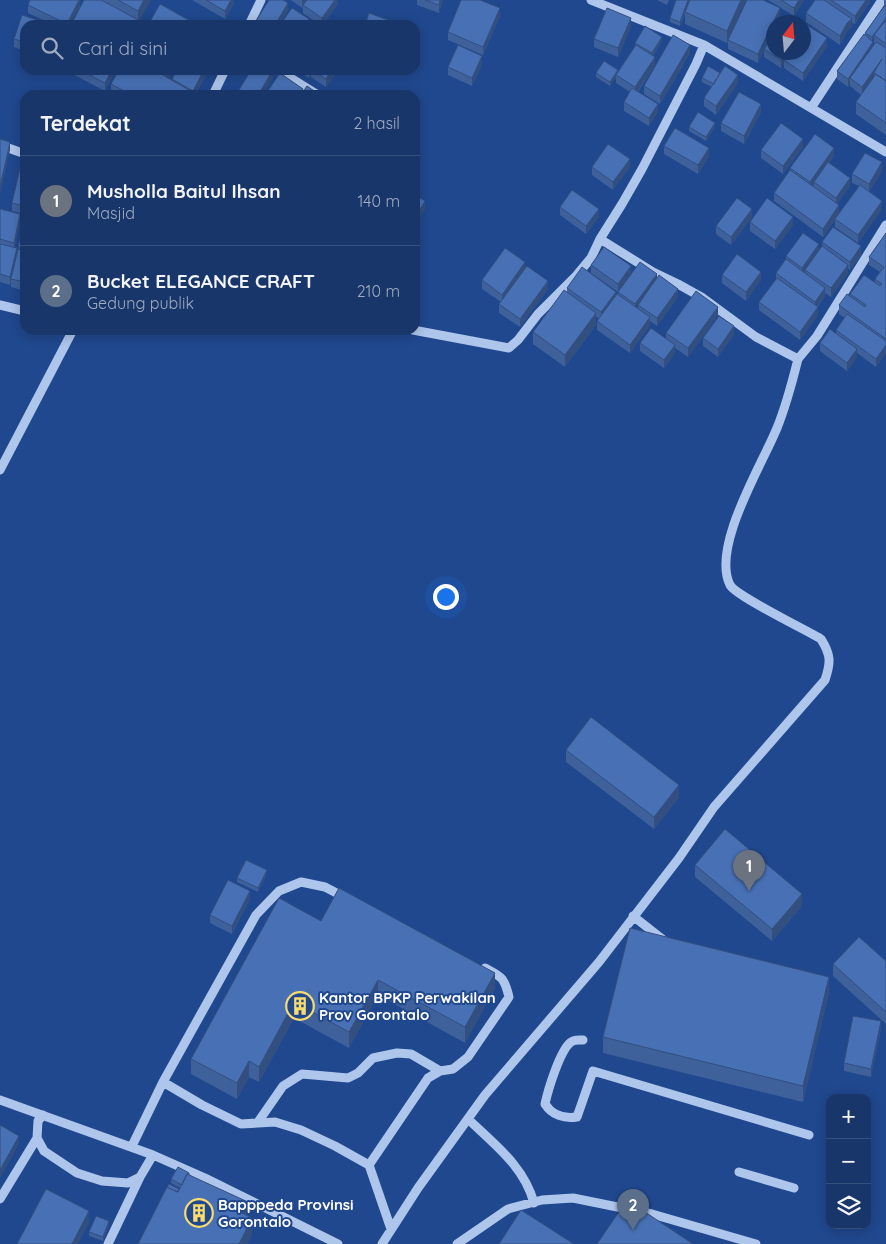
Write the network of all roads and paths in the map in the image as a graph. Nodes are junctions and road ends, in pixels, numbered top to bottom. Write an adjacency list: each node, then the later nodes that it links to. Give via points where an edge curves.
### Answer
1 (261, 0): 4 (street)
2 (591, 0): 5 (street)
3 (882, 0): 10 (street)
4 (251, 20)
5 (704, 44): 10 (street); 16 (street, via 642,169)
6 (223, 75): 8 (street)
7 (286, 75): 9 (street)
8 (216, 90)
9 (310, 90)
10 (811, 108): 13 (street)
11 (0, 145): 12 (street)
12 (20, 152)
13 (886, 152)
14 (886, 225): 15 (street)
15 (884, 235): 21 (street, via 818,336)
16 (600, 239): 19 (street, via 591,258 576,276 509,348); 21 (street, via 653,272 704,298 756,337)
17 (0, 305): 18 (street)
18 (20, 310)
19 (420, 331)
20 (70, 335): 22 (street)
21 (798, 359): 24 (street, via 776,430 734,523 727,549 727,570 730,585 743,596 821,639 828,651 830,664 825,680 714,807)
22 (0, 470)
23 (351, 900): 29 (street, via 325,887 302,882 279,891 256,915)
24 (634, 916): 25 (street); 32 (street, via 583,982)
25 (668, 943)
26 (474, 962): 28 (street, via 500,976 509,997 468,1056 453,1069)
27 (583, 1040): 34 (street, via 571,1042 564,1051 548,1090 545,1104 560,1116 577,1118 593,1071)
28 (440, 1071): 33 (street, via 411,1054 397,1052 373,1058 348,1078 302,1074 283,1086); 38 (street, via 428,1078)
29 (163, 1082): 33 (street, via 240,1124); 36 (street)
30 (0, 1100): 31 (street)
31 (43, 1115): 35 (street, via 38,1121); 36 (street)
32 (468, 1118): 43 (street, via 521,1173); 44 (street)
33 (258, 1122): 38 (street, via 275,1122 301,1130)
34 (809, 1135)
35 (37, 1138): 40 (street, via 44,1150 77,1173 102,1181 128,1183); 42 (street)
36 (132, 1146): 37 (street)
37 (153, 1154): 40 (street); 46 (street)
38 (369, 1165): 44 (street)
39 (739, 1172): 41 (street)
40 (140, 1177): 45 (street)
41 (794, 1188)
42 (0, 1199)
43 (534, 1203): 48 (street, via 508,1209); 49 (street, via 573,1198 652,1214)
44 (391, 1229): 47 (street)
45 (108, 1244)
46 (338, 1244)
47 (382, 1244)
48 (457, 1244)
49 (756, 1244)

